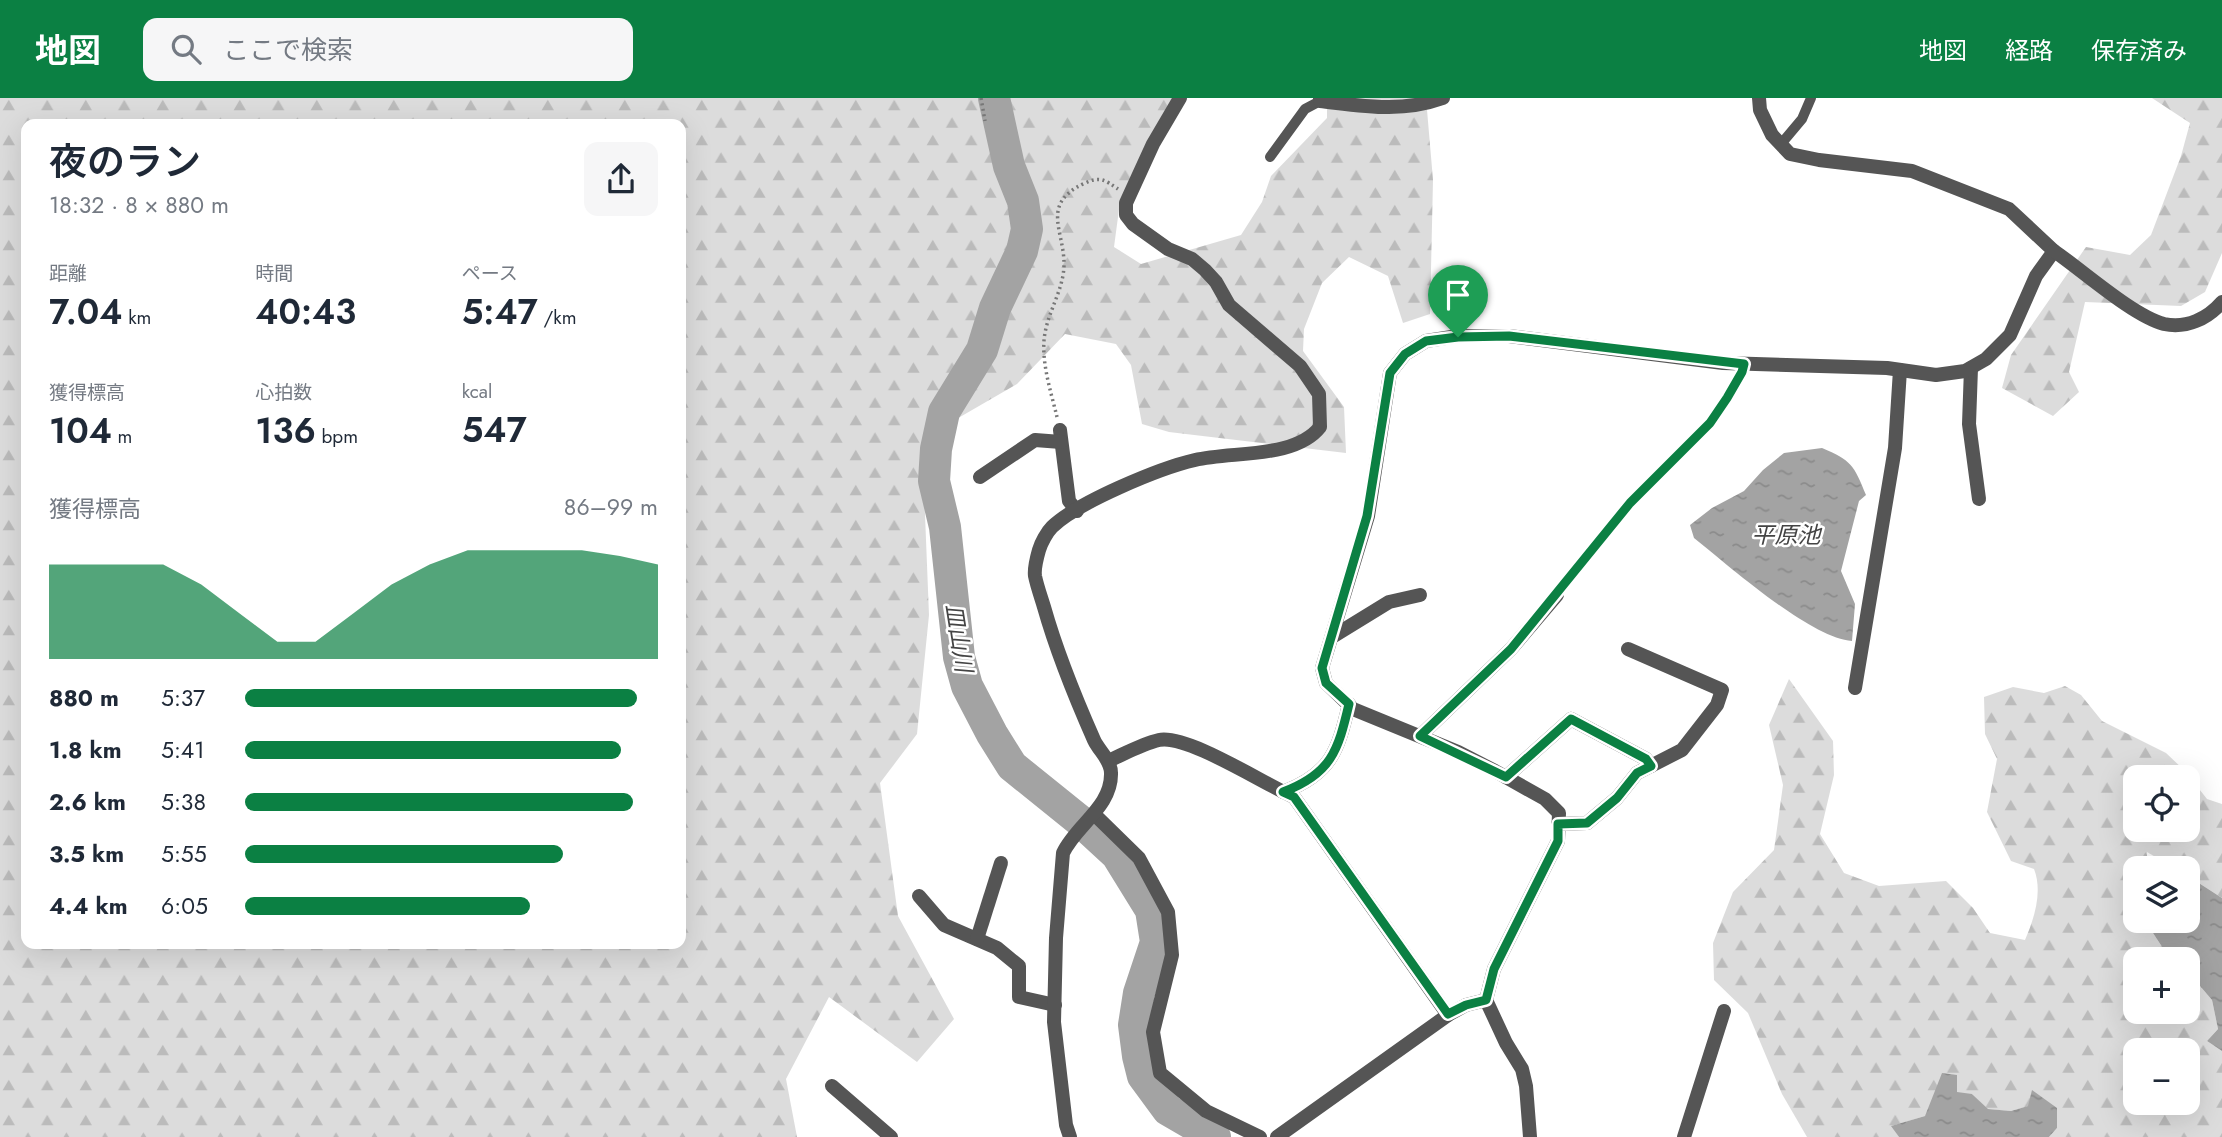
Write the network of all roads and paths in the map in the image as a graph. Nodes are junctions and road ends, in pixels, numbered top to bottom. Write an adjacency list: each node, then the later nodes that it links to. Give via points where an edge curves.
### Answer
1 (981, 98): 7 (path)
2 (1180, 98): 10 (street)
3 (1443, 98): 6 (street, via 1422,106 1382,108)
4 (1759, 98): 8 (street, via 1760,110)
5 (1811, 98): 8 (lane, via 1802,119)
6 (1320, 100): 9 (lane, via 1305,109)
7 (985, 121)
8 (1781, 144): 11 (street, via 1790,154 1819,160 1912,171 2009,209)
9 (1270, 157)
10 (1129, 197): 16 (path, via 1096,178 1070,190 1059,207 1064,267 1044,336); 19 (street, via 1126,215 1133,224 1205,270 1229,305 1300,366 1319,394 1320,428 1313,436 1280,448 1194,460 1119,488)
11 (2054, 251): 12 (street, via 2131,307 2164,324 2209,317); 14 (street, via 2036,276 2010,335)
12 (2222, 302)
13 (1744, 364): 15 (street); 21 (path, via 1710,423 1630,503); 22 (street, via 1509,336 1426,341 1405,354 1390,373 1367,516)
14 (1971, 368): 15 (street, via 1936,375); 18 (street, via 1969,424)
15 (1900, 370): 24 (street, via 1895,448)
16 (1060, 436): 17 (street, via 1035,440); 19 (street, via 1069,501)
17 (980, 477)
18 (1979, 499)
19 (1077, 511): 27 (street, via 1051,528 1039,549 1035,574 1076,699)
20 (1420, 595): 22 (street, via 1390,602)
21 (1557, 595): 26 (street, via 1511,649)
22 (1332, 637): 25 (street, via 1322,668 1326,683)
23 (1628, 649): 28 (street, via 1722,690 1717,705 1682,750)
24 (1855, 688)
25 (1349, 704): 26 (street); 30 (street, via 1333,756 1320,773)
26 (1420, 736): 29 (street)
27 (1108, 761): 30 (street, via 1159,740 1175,739); 31 (street, via 1111,772 1106,795)
28 (1651, 766): 29 (street, via 1646,759 1571,719); 32 (street, via 1637,773 1617,798 1587,823)
29 (1506, 777): 32 (street, via 1545,799 1559,813)
30 (1283, 792): 39 (street, via 1294,797)
31 (1094, 814): 37 (street, via 1063,853); 43 (street, via 1139,858 1168,912 1172,955 1153,1032 1160,1073 1206,1111)
32 (1558, 824): 36 (street, via 1558,841 1494,969)
33 (1001, 863): 35 (street)
34 (919, 895): 35 (street, via 944,925)
35 (977, 939): 37 (street, via 998,948 1019,966 1019,997)
36 (1486, 1000): 39 (street); 45 (street, via 1522,1069)
37 (1055, 1005): 42 (street)
38 (1724, 1011): 46 (street)
39 (1448, 1014): 44 (street)
40 (832, 1086): 41 (street)
41 (891, 1137)
42 (1070, 1137)
43 (1260, 1137)
44 (1276, 1137)
45 (1530, 1137)
46 (1684, 1137)

